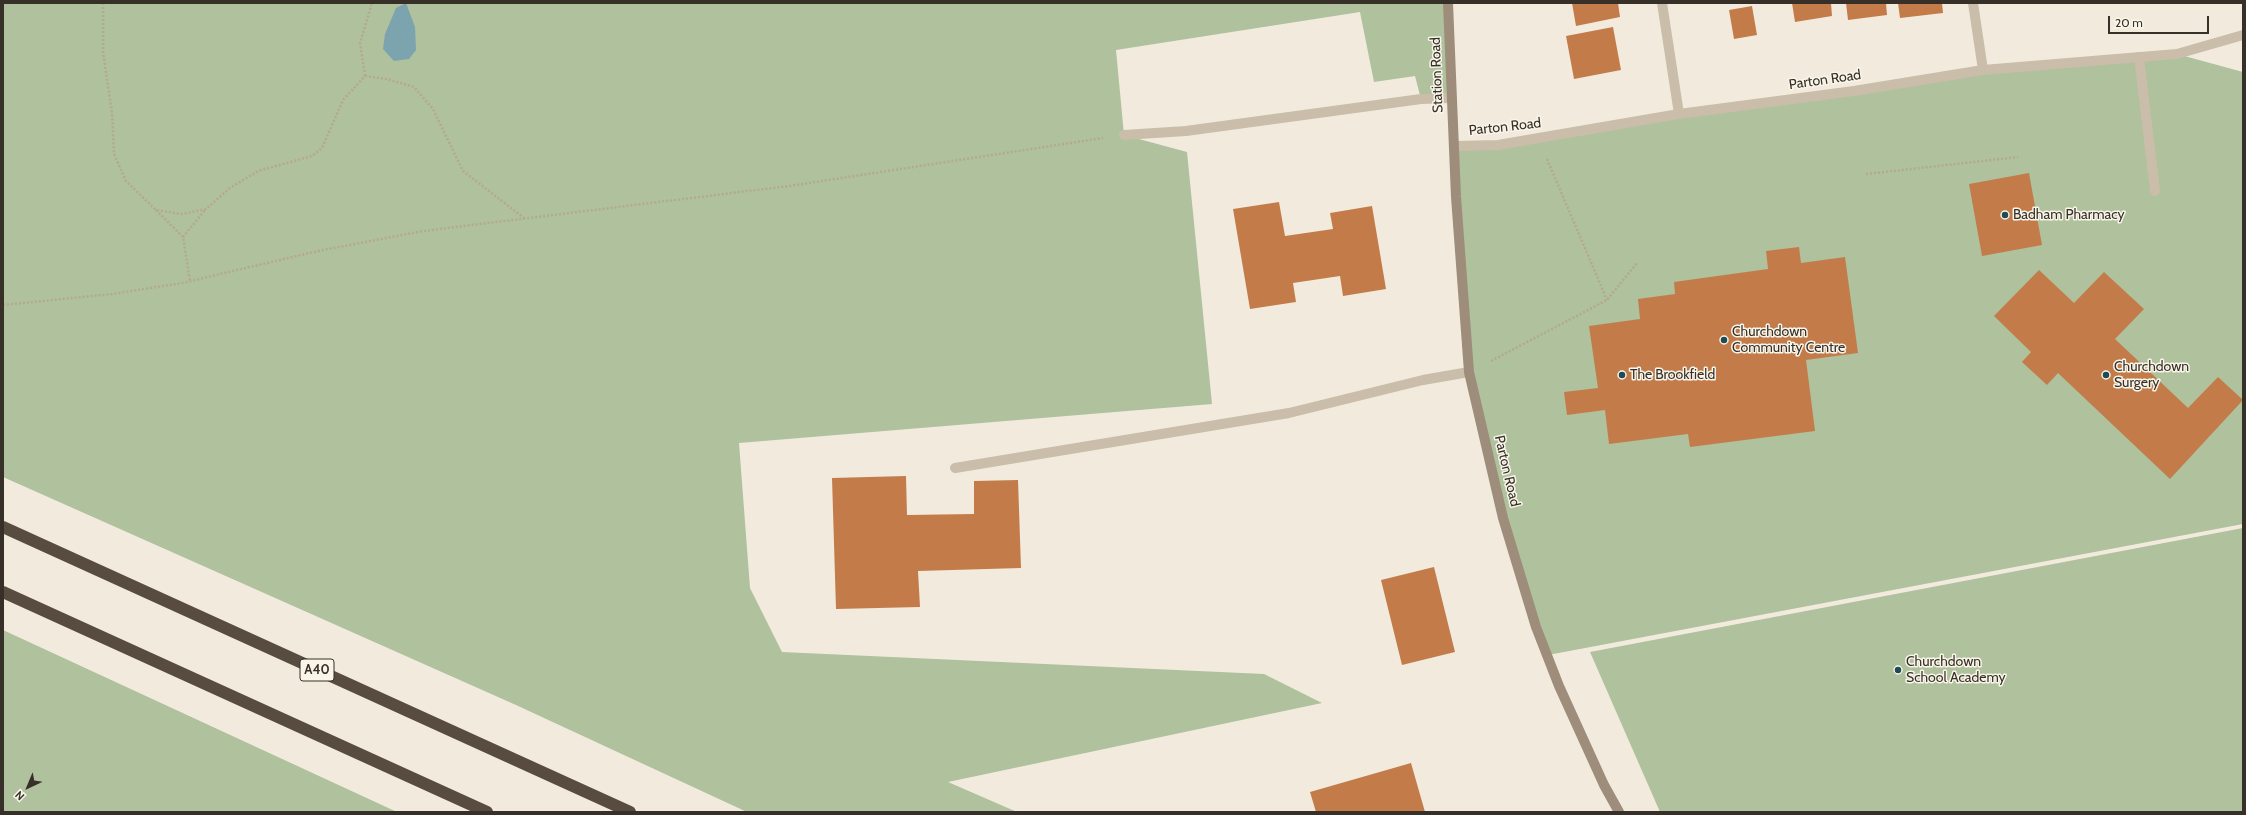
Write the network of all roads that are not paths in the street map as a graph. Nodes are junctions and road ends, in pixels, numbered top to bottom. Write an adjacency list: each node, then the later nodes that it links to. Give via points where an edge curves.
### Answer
1 (1448, 3): 7 (street, Station Road)
2 (1662, 3): 8 (street)
3 (1973, 3): 6 (street)
4 (2243, 35): 5 (street, Parton Road, via 2177,54)
5 (2138, 57): 6 (street, Parton Road); 11 (street)
6 (1983, 70): 8 (street, Parton Road, via 1854,91)
7 (1451, 98): 9 (street, via 1422,99 1186,131); 10 (street, Station Road)
8 (1679, 114): 10 (street, Parton Road, via 1498,145)
9 (1124, 135)
10 (1455, 146): 12 (street, Parton Road, via 1456,197)
11 (2155, 191)
12 (1469, 372): 13 (street, via 1423,380 1289,413); 18 (street, Parton Road, via 1503,518 1536,627 1559,686)
13 (955, 468)
14 (3, 527): 17 (highway, A40)
15 (3, 592): 16 (highway)
16 (487, 812)
17 (630, 812)
18 (1619, 812)

